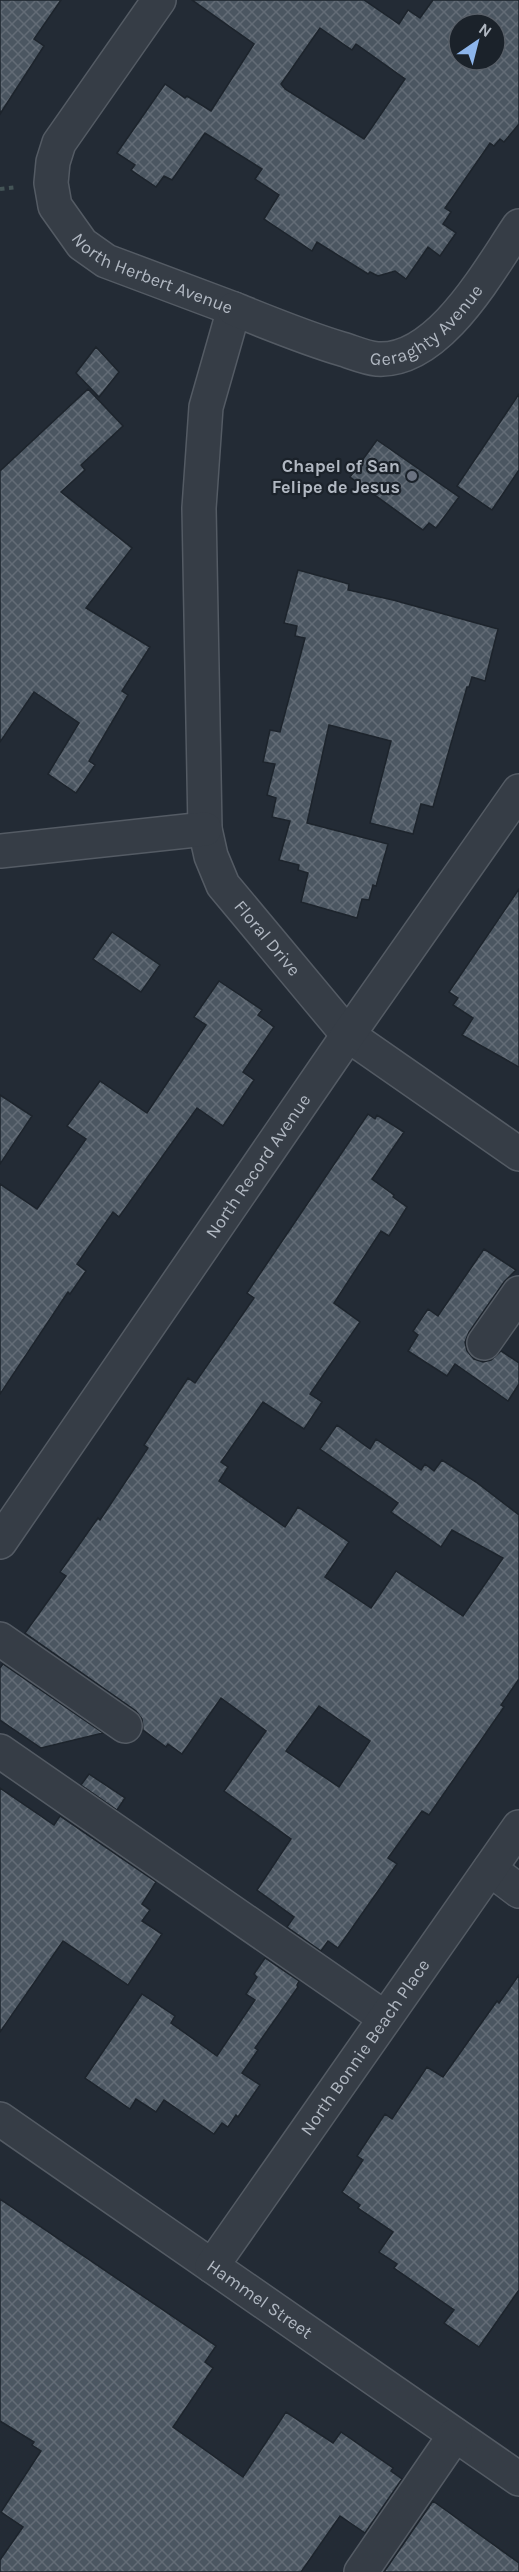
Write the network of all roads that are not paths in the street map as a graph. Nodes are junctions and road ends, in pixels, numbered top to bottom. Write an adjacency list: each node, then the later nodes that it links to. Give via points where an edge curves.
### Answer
1 (159, 0): 3 (street, North Herbert Avenue, via 59,143 51,183 55,206 82,244 106,261)
2 (519, 226): 3 (street, Geraghty Avenue, via 458,315 435,336 405,354 377,359)
3 (234, 309): 5 (street, North Herbert Avenue, via 206,407 199,508)
4 (519, 791): 7 (street, North Record Avenue)
5 (205, 829): 6 (street); 7 (street, Floral Drive, via 223,885)
6 (0, 851)
7 (348, 1035): 8 (street, Floral Drive); 11 (street, North Record Avenue)
8 (519, 1154)
9 (519, 1293): 10 (street)
10 (484, 1343)
11 (0, 1542)
12 (0, 1638): 13 (street)
13 (125, 1726)
14 (0, 1751): 18 (street)
15 (519, 1827): 16 (street, North Bonnie Beach Place)
16 (490, 1869): 17 (street); 18 (street, North Bonnie Beach Place)
17 (519, 1891)
18 (386, 2018): 20 (street, North Bonnie Beach Place)
19 (0, 2119): 20 (street, Hammel Street)
20 (212, 2266): 21 (street, Hammel Street)
21 (455, 2435): 22 (street, Hammel Street); 23 (street)
22 (519, 2479)
23 (361, 2572)

